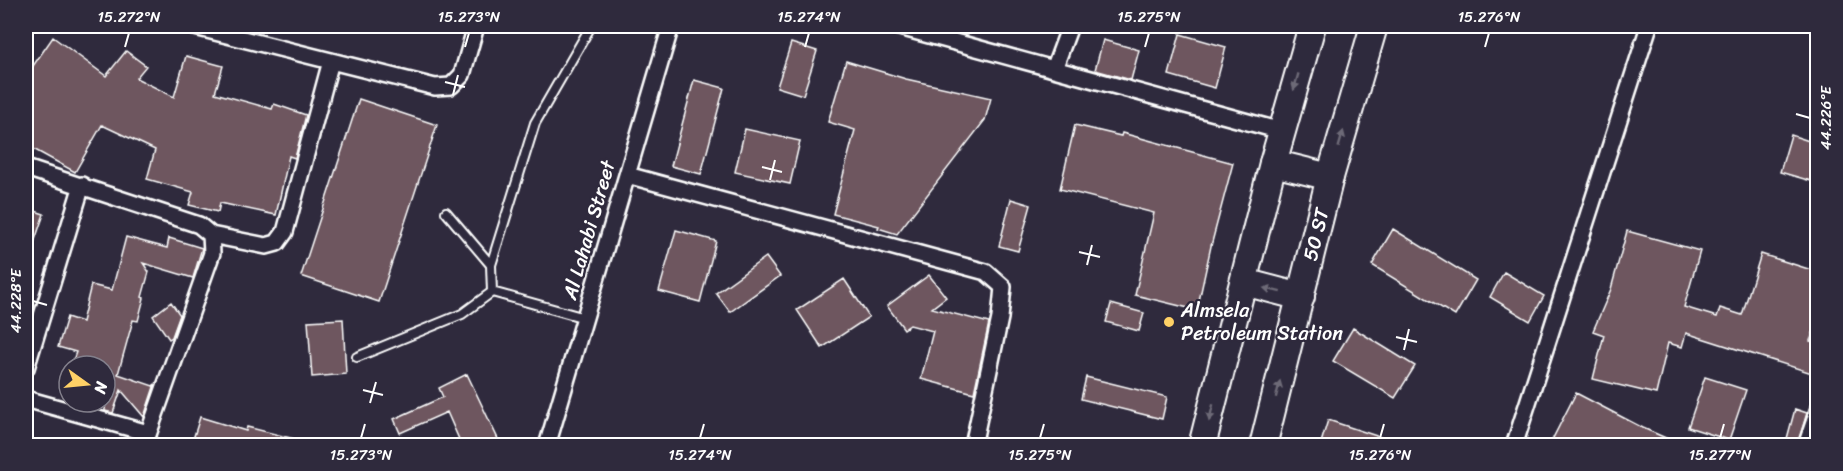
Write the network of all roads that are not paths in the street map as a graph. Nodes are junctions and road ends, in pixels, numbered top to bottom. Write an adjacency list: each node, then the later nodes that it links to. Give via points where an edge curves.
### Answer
1 (191, 26): 10 (street)
2 (476, 26): 10 (street, via 462,75 451,86 435,87)
3 (591, 26): 20 (lane, via 535,123)
4 (671, 26): 15 (street, Al Lahabi Street)
5 (896, 26): 11 (street)
6 (1070, 26): 11 (street)
7 (1312, 26): 12 (main road, one-way to 12)
8 (1374, 26): 16 (main road, 50 ST, one-way to 8)
9 (1649, 26): 34 (street)
10 (331, 61): 19 (street, via 285,232 276,243 266,246)
11 (1054, 69): 12 (street)
12 (1281, 131): 13 (main road)
13 (1273, 163): 16 (main road); 21 (main road)
14 (26, 168): 17 (street)
15 (627, 175): 24 (street, Al Lahabi Street); 31 (street, via 986,272 1003,286)
16 (1330, 177): 23 (main road, 50 ST)
17 (82, 185): 19 (street, via 199,225); 26 (street)
18 (446, 212): 20 (lane)
19 (211, 235): 29 (street, via 212,252)
20 (490, 265): 22 (lane)
21 (1244, 282): 23 (main road, one-way to 21); 32 (main road, one-way to 32)
22 (492, 292): 24 (lane); 25 (lane, via 462,314)
23 (1301, 297): 33 (main road, 50 ST, one-way to 23)
24 (585, 318): 30 (street, Al Lahabi Street)
25 (357, 357)
26 (26, 368)
27 (26, 399): 29 (street)
28 (1818, 411): 35 (street)
29 (146, 439)
30 (547, 446)
31 (973, 446)
32 (1202, 446)
33 (1263, 446)
34 (1514, 446)
35 (1806, 446)

